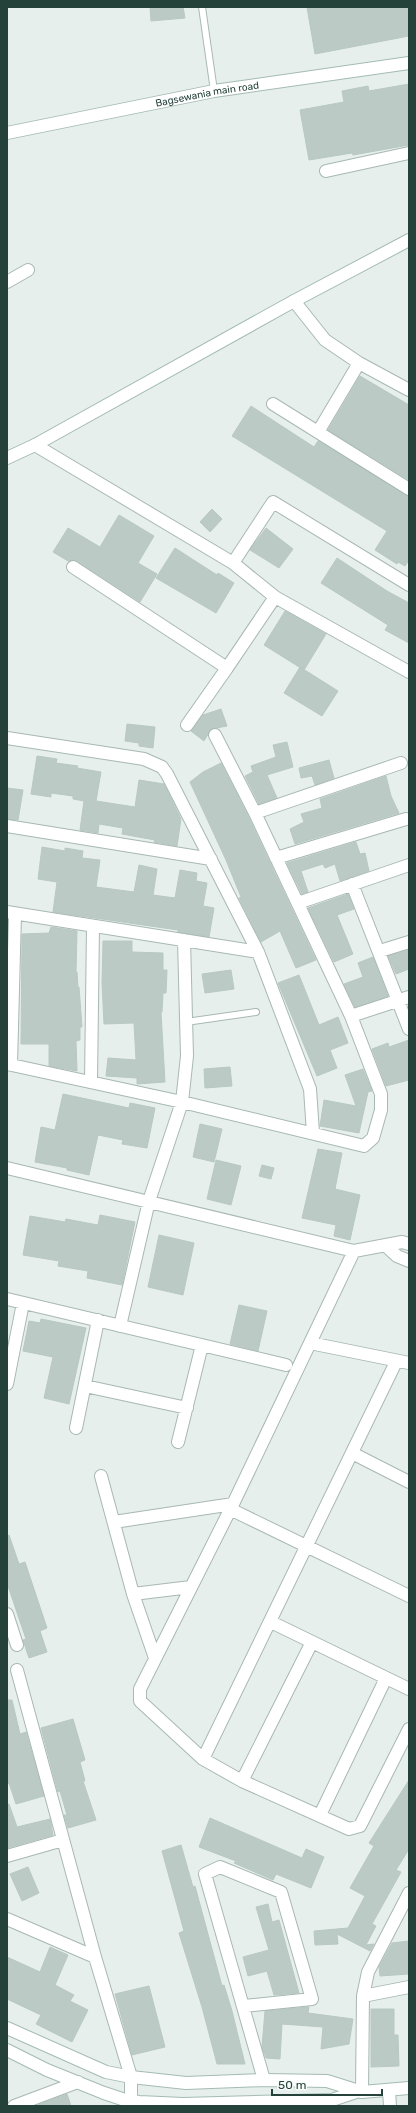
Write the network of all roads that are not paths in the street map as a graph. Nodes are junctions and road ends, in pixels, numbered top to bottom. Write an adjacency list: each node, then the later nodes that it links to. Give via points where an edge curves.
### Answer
1 (202, 7): 3 (lane)
2 (409, 63): 3 (street, Bagsewania main road)
3 (214, 91): 4 (street, Bagsewania main road)
4 (7, 134)
5 (409, 153): 6 (street)
6 (326, 171)
7 (409, 240): 10 (street)
8 (28, 270): 9 (street)
9 (7, 282)
10 (294, 301): 11 (street, via 325,340); 15 (street)
11 (360, 364): 12 (street); 14 (street)
12 (409, 390)
13 (274, 404): 14 (street)
14 (318, 432): 17 (street)
15 (35, 445): 16 (street); 18 (street)
16 (7, 458)
17 (409, 489)
18 (233, 563): 20 (street, via 274,502); 21 (street)
19 (73, 567): 22 (street)
20 (409, 585)
21 (275, 597): 22 (street); 23 (street)
22 (227, 668): 24 (street)
23 (409, 672)
24 (187, 725)
25 (215, 735): 28 (street)
26 (7, 738): 32 (street, via 153,762 162,767)
27 (401, 763): 28 (street)
28 (255, 813): 31 (street)
29 (406, 818): 31 (street)
30 (7, 826): 32 (street)
31 (276, 858): 35 (street)
32 (211, 859): 41 (street)
33 (409, 865): 34 (street)
34 (352, 884): 35 (street); 40 (street)
35 (298, 903): 44 (street)
36 (11, 913): 37 (street); 47 (street)
37 (93, 926): 38 (street); 48 (street)
38 (184, 940): 41 (street); 45 (street)
39 (409, 942): 40 (street)
40 (380, 951): 42 (street)
41 (258, 952): 50 (street, via 310,1089)
42 (404, 999): 44 (street); 46 (street)
43 (256, 1012): 45 (lane)
44 (351, 1016): 50 (street, via 381,1094 381,1110 373,1138 364,1146)
45 (186, 1022): 49 (street, via 187,1056)
46 (409, 1029)
47 (9, 1064): 48 (street)
48 (91, 1082): 49 (street)
49 (182, 1102): 50 (street); 52 (street)
50 (313, 1133)
51 (7, 1168): 52 (street)
52 (149, 1201): 55 (street); 60 (street)
53 (409, 1244): 54 (street, via 402,1242)
54 (385, 1245): 55 (street); 56 (street, via 397,1256)
55 (354, 1251): 61 (street)
56 (409, 1261)
57 (7, 1299): 58 (street)
58 (23, 1303): 59 (street); 66 (street)
59 (98, 1320): 60 (street); 67 (street)
60 (120, 1326): 62 (street)
61 (310, 1343): 63 (street); 74 (street)
62 (202, 1345): 64 (street); 68 (street)
63 (396, 1362): 65 (street); 71 (street)
64 (286, 1364)
65 (409, 1364)
66 (7, 1384)
67 (85, 1386): 68 (street); 69 (street)
68 (187, 1408): 70 (street)
69 (76, 1428)
70 (178, 1442)
71 (352, 1453): 73 (street); 76 (street)
72 (101, 1476): 75 (street)
73 (409, 1482)
74 (232, 1506): 75 (street); 76 (street); 77 (street)
75 (114, 1522): 78 (street)
76 (306, 1547): 79 (street); 81 (street)
77 (191, 1587): 78 (street); 84 (street)
78 (133, 1594): 84 (street)
79 (409, 1596)
80 (7, 1614): 83 (street)
81 (271, 1622): 82 (street); 89 (street)
82 (312, 1642): 86 (street); 90 (street)
83 (17, 1645)
84 (155, 1658): 89 (street, via 140,1689 140,1701)
85 (17, 1670): 92 (street)
86 (386, 1678): 87 (street); 91 (street)
87 (409, 1689)
88 (409, 1729): 91 (street, via 360,1826 350,1829)
89 (203, 1759): 90 (street)
90 (242, 1781): 91 (street)
91 (320, 1815)
92 (63, 1840): 93 (street); 96 (street)
93 (7, 1856)
94 (408, 1898): 98 (street, via 368,1972)
95 (7, 1919): 96 (street)
96 (95, 1957): 102 (street)
97 (409, 1987): 98 (street)
98 (363, 1996): 107 (street)
99 (244, 2006): 99 (street, via 205,1874 220,1867 281,1892 312,1999); 103 (street)
100 (7, 2028): 102 (street, via 106,2072)
101 (7, 2050): 104 (street)
102 (131, 2077): 103 (street, via 186,2083); 108 (street)
103 (264, 2080): 107 (street, via 327,2082)
104 (78, 2082): 108 (street); 109 (street)
105 (409, 2088): 106 (street)
106 (389, 2090): 107 (street); 110 (street)
107 (361, 2092): 108 (street, via 332,2100 183,2104)
108 (131, 2101)
109 (14, 2106)
110 (390, 2106)

